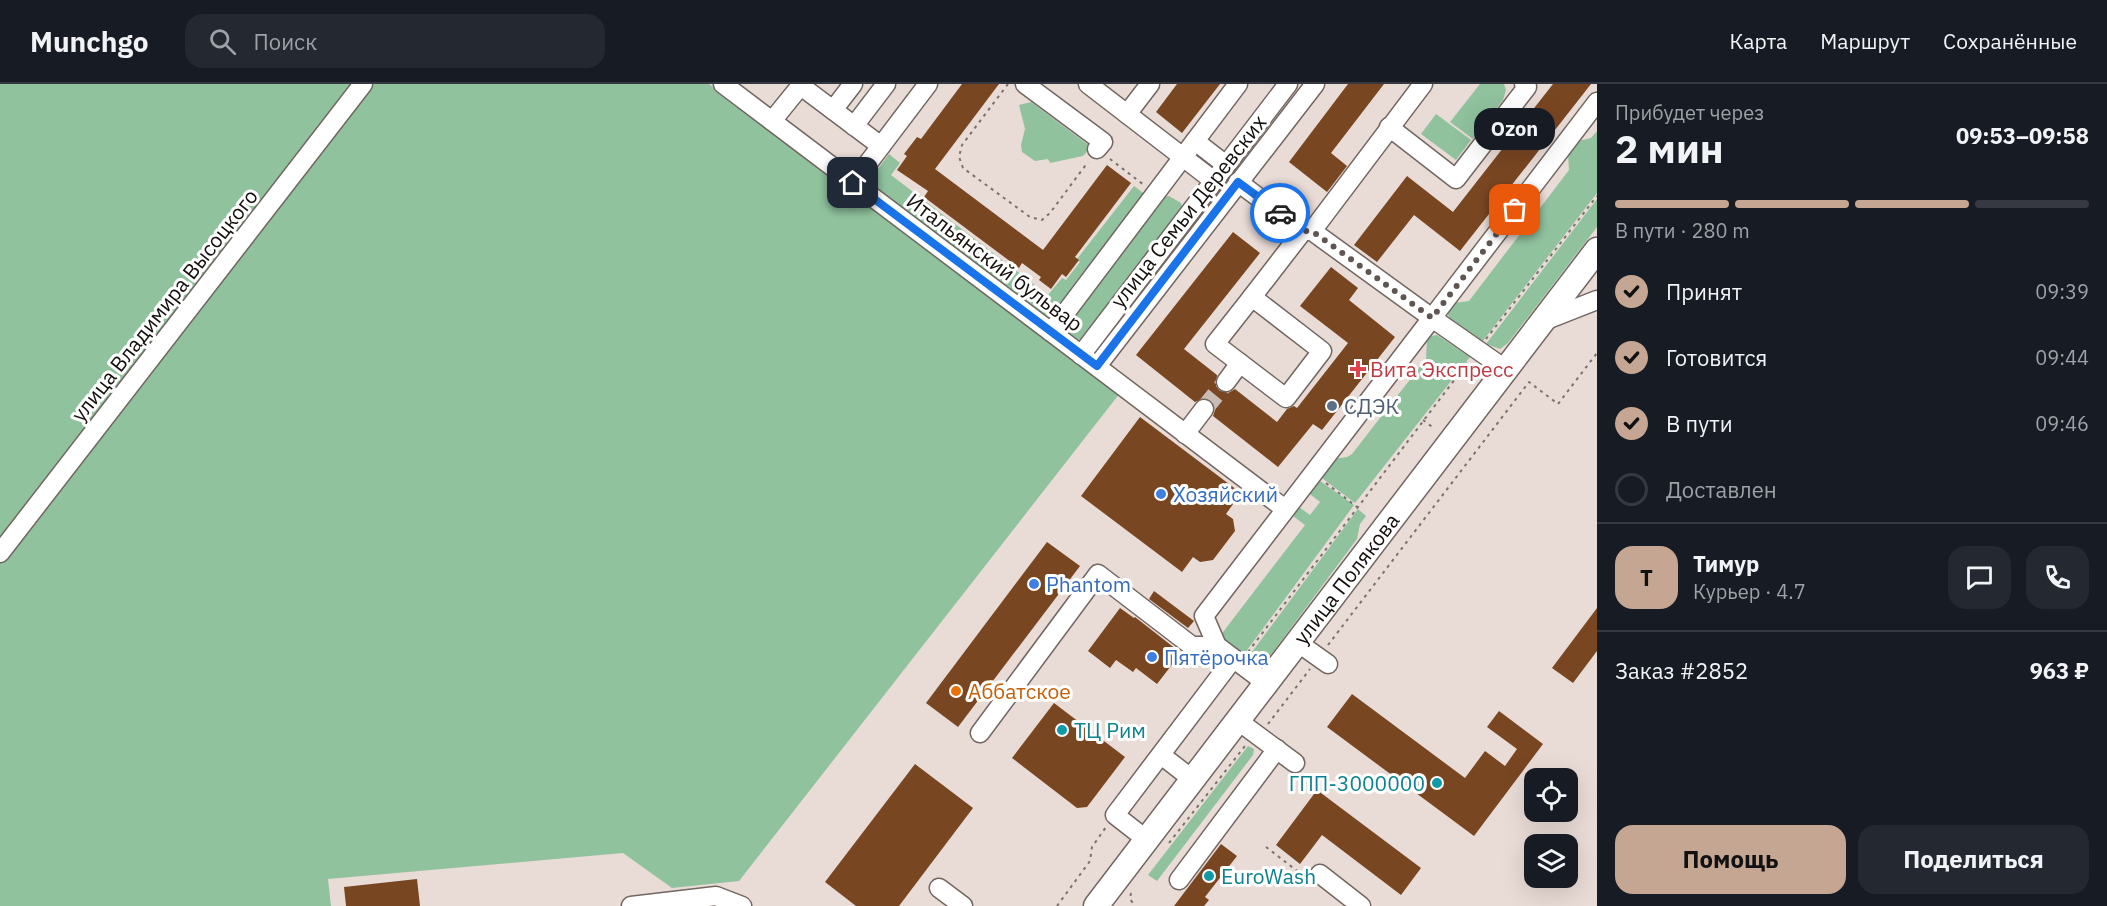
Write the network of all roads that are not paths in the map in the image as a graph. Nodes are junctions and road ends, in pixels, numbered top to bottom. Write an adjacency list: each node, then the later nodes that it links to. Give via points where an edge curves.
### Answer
1 (363, 84): 44 (street, улица Владимира Высоцкого)
2 (723, 84): 18 (street, Итальянский бульвар)
3 (853, 84): 16 (street)
4 (886, 84): 19 (street)
5 (928, 84): 22 (street)
6 (1025, 84): 23 (street, via 1103,142)
7 (1088, 84): 17 (street)
8 (1150, 84): 17 (street)
9 (1238, 84): 21 (street)
10 (1288, 84): 25 (street)
11 (1314, 84): 27 (street, улица Семьи Деревских)
12 (1423, 84): 20 (street)
13 (1524, 84): 20 (street, via 1527,87 1456,178)
14 (801, 85): 16 (street); 18 (street)
15 (1597, 102): 33 (street)
16 (833, 110): 19 (street)
17 (1127, 114): 24 (street)
18 (772, 121): 28 (street, Итальянский бульвар)
19 (854, 126): 22 (street)
20 (1389, 127): 29 (street)
21 (1195, 141): 24 (street); 25 (street)
22 (880, 146): 28 (street)
23 (1098, 149)
24 (1182, 157): 26 (street); 35 (street)
25 (1226, 165): 26 (street)
26 (1214, 181): 36 (street)
27 (1238, 182): 29 (street); 38 (street, улица Семьи Деревских)
28 (853, 183): 35 (street, Итальянский бульвар)
29 (1307, 231): 31 (street); 33 (street)
30 (1597, 250): 34 (main road, улица Полякова)
31 (1252, 297): 37 (street, via 1215,344); 37 (street, via 1322,351 1286,398)
32 (1597, 300): 34 (street)
33 (1432, 318): 39 (street); 43 (street)
34 (1540, 323): 39 (main road, улица Полякова)
35 (1050, 332): 36 (street, Итальянский бульвар)
36 (1081, 355): 38 (street, Итальянский бульвар)
37 (1240, 363): 40 (street)
38 (1097, 366): 42 (street, Итальянский бульвар)
39 (1505, 369): 45 (main road, улица Полякова)
40 (1227, 382)
41 (1204, 409): 42 (street)
42 (1185, 434): 43 (street, Итальянский бульвар)
43 (1285, 509): 46 (street, via 1204,616)
44 (0, 554)
45 (1298, 642): 48 (street); 49 (main road, улица Полякова)
46 (1217, 646): 47 (street); 51 (street, via 1192,646 1098,574)
47 (1237, 661): 49 (street); 53 (street)
48 (1328, 664)
49 (1266, 683): 50 (main road, улица Полякова)
50 (1237, 720): 52 (street); 55 (main road, улица Полякова)
51 (980, 733)
52 (1277, 749): 54 (street); 58 (street)
53 (1161, 755): 55 (street); 56 (street, via 1115,815)
54 (1295, 763)
55 (1192, 779): 56 (main road, улица Полякова)
56 (1146, 840): 63 (main road, улица Полякова)
57 (1320, 874): 64 (street)
58 (1179, 880)
59 (939, 888): 62 (street)
60 (631, 906): 61 (street, via 716,896)
61 (742, 906)
62 (963, 906)
63 (1096, 906)
64 (1361, 906)

